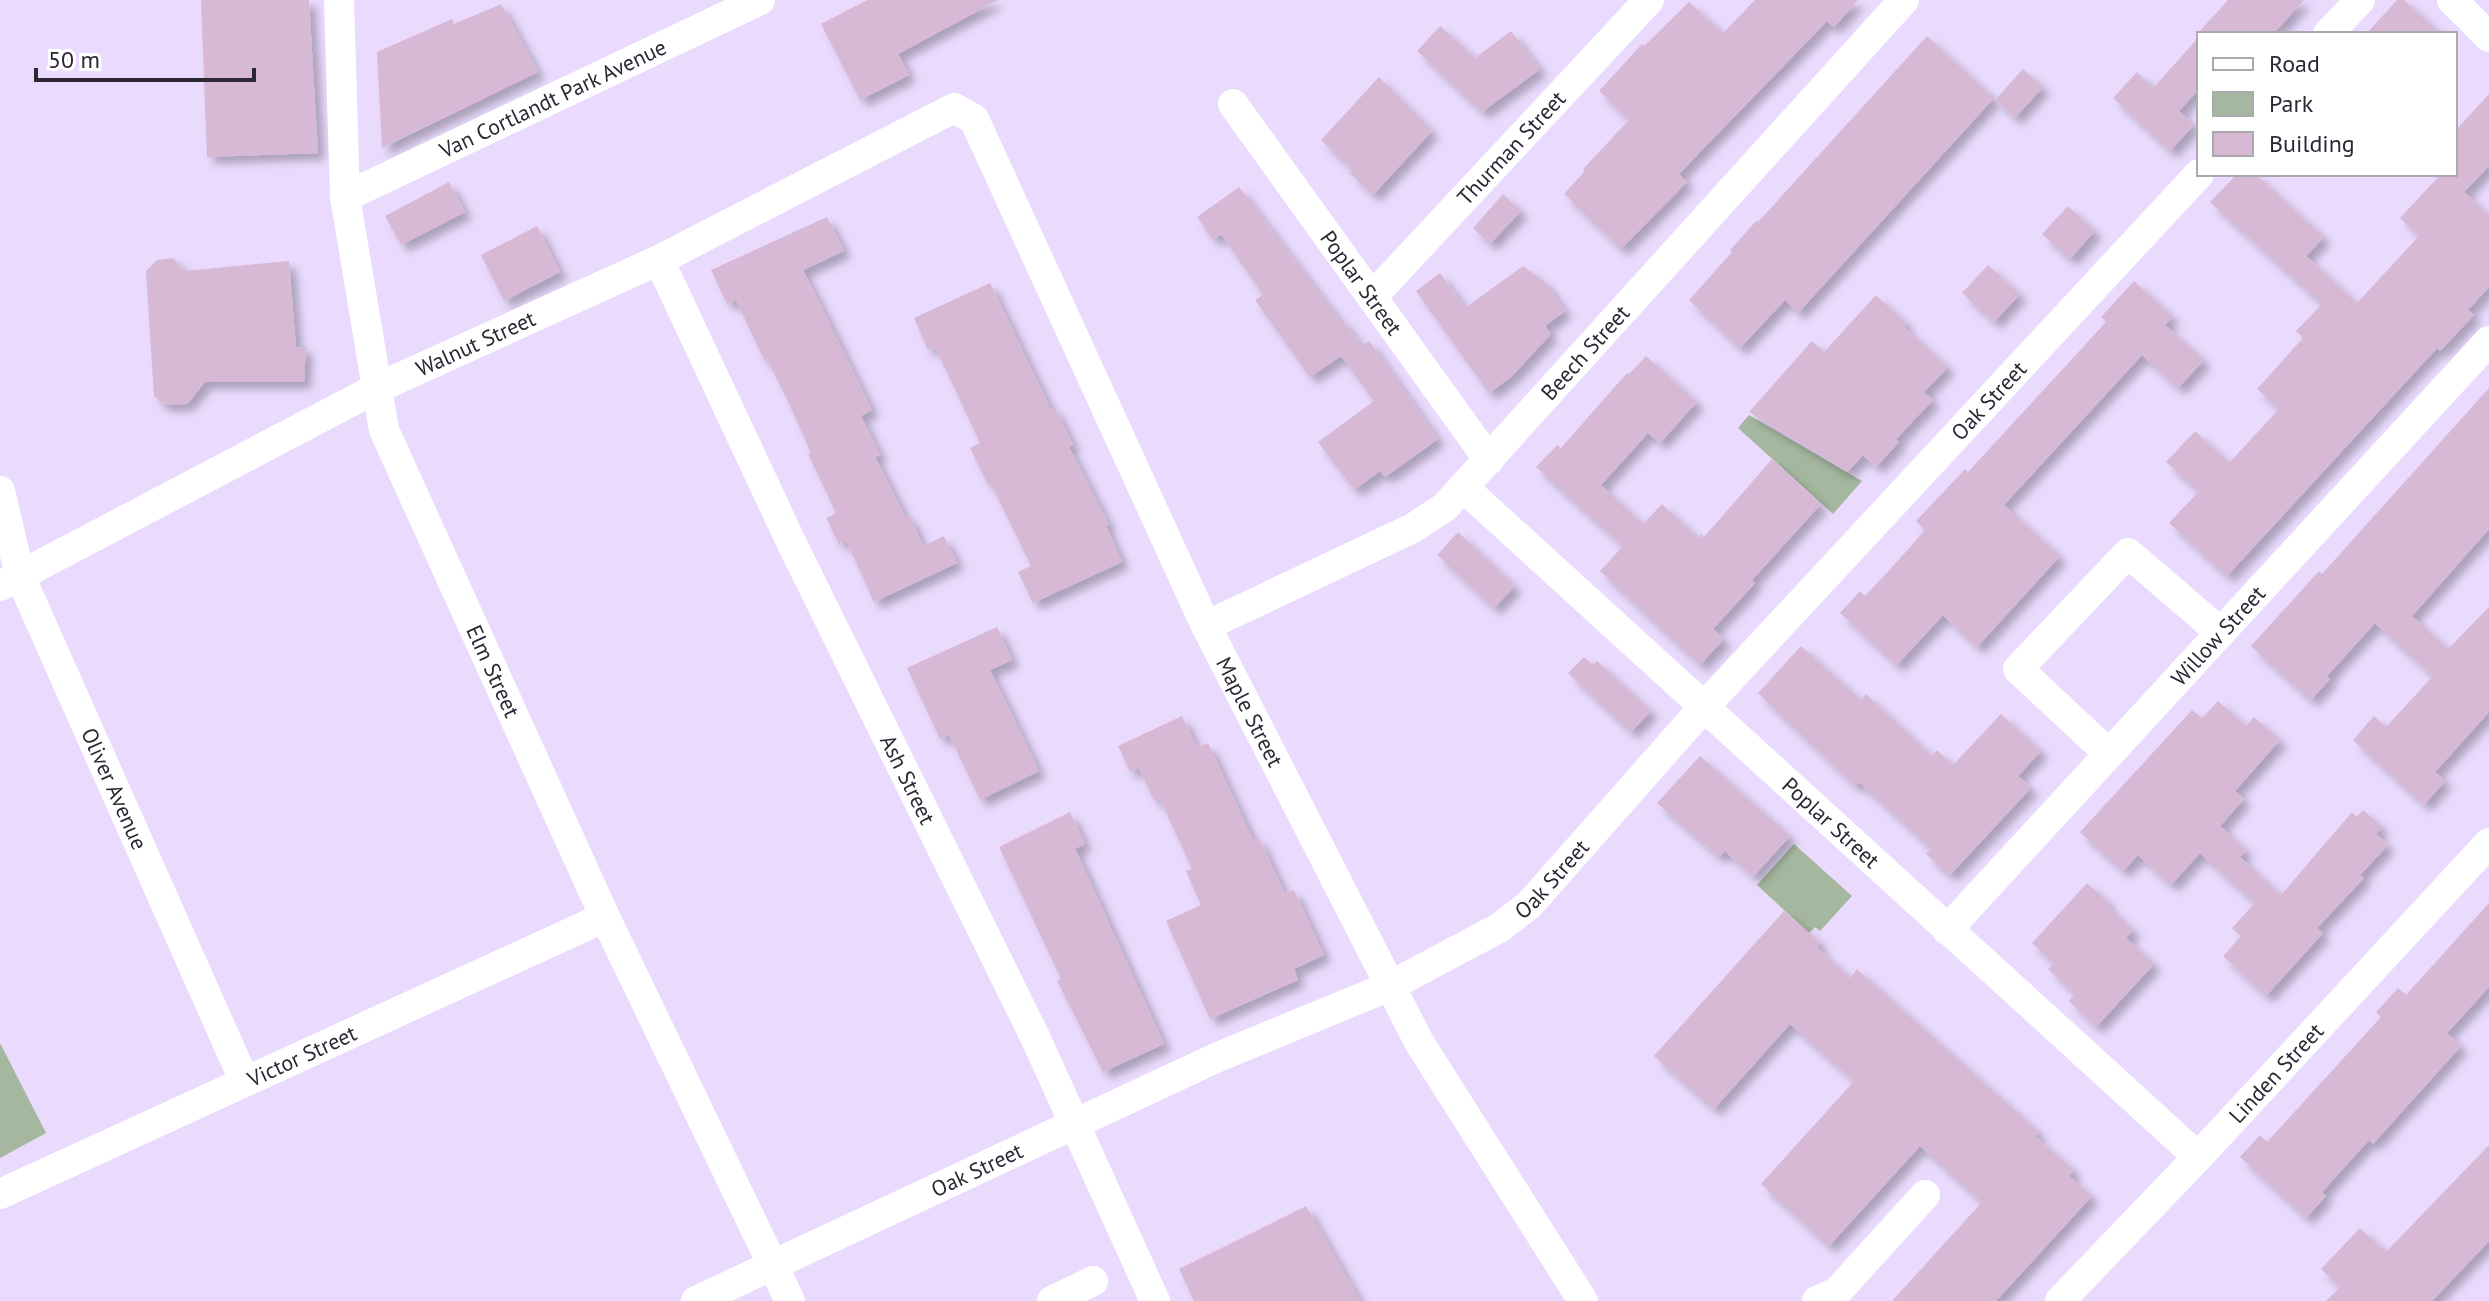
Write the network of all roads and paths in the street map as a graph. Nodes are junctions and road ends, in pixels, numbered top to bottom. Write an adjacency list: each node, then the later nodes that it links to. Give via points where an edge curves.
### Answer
1 (339, 0): 12 (street, Elm Street)
2 (760, 0): 12 (street, Van Cortlandt Park Avenue)
3 (1649, 0): 14 (street, Thurman Street)
4 (1904, 0): 17 (street, Beech Street)
5 (2360, 0): 7 (street)
6 (2452, 0): 8 (street)
7 (2330, 32)
8 (2489, 37)
9 (1233, 104): 14 (street, Poplar Street)
10 (954, 108): 13 (street, Walnut Street); 21 (street, Maple Street, via 974,119)
11 (2197, 176): 23 (street, Oak Street)
12 (345, 197): 16 (street, Elm Street)
13 (659, 260): 16 (street, Walnut Street); 30 (street, Ash Street)
14 (1372, 297): 17 (street, Poplar Street)
15 (2489, 341): 22 (street, Willow Street)
16 (375, 389): 20 (street, Walnut Street); 26 (street, Elm Street, via 384,430)
17 (1489, 460): 18 (street, Beech Street)
18 (1463, 487): 21 (street, Beech Street, via 1445,507 1413,528); 23 (street, Poplar Street)
19 (0, 491): 20 (street, Oliver Avenue)
20 (10, 581): 29 (street, Oliver Avenue)
21 (1206, 626): 28 (street, Maple Street)
22 (2220, 632): 24 (street, Willow Street); 24 (street, via 2128,553 2018,669)
23 (1704, 707): 27 (street, Poplar Street); 28 (street, Oak Street, via 1529,905 1499,928)
24 (2109, 754): 27 (street, Willow Street)
25 (2489, 843): 31 (street, Linden Street)
26 (605, 917): 29 (street, Victor Street); 34 (street, Elm Street)
27 (1947, 930): 31 (street, Poplar Street)
28 (1390, 986): 30 (street, Oak Street); 40 (street, Maple Street, via 1419,1042)
29 (244, 1080): 32 (street, Victor Street)
30 (1074, 1124): 34 (street, Oak Street); 36 (street, Ash Street)
31 (2198, 1157): 42 (street, Linden Street)
32 (0, 1194)
33 (1925, 1195): 41 (street, via 1837,1292)
34 (773, 1265): 37 (street, Oak Street); 38 (street, Elm Street)
35 (1093, 1281): 39 (street)
36 (1152, 1300)
37 (696, 1301)
38 (790, 1301)
39 (1052, 1301)
40 (1583, 1301)
41 (1817, 1301)
42 (2060, 1301)

